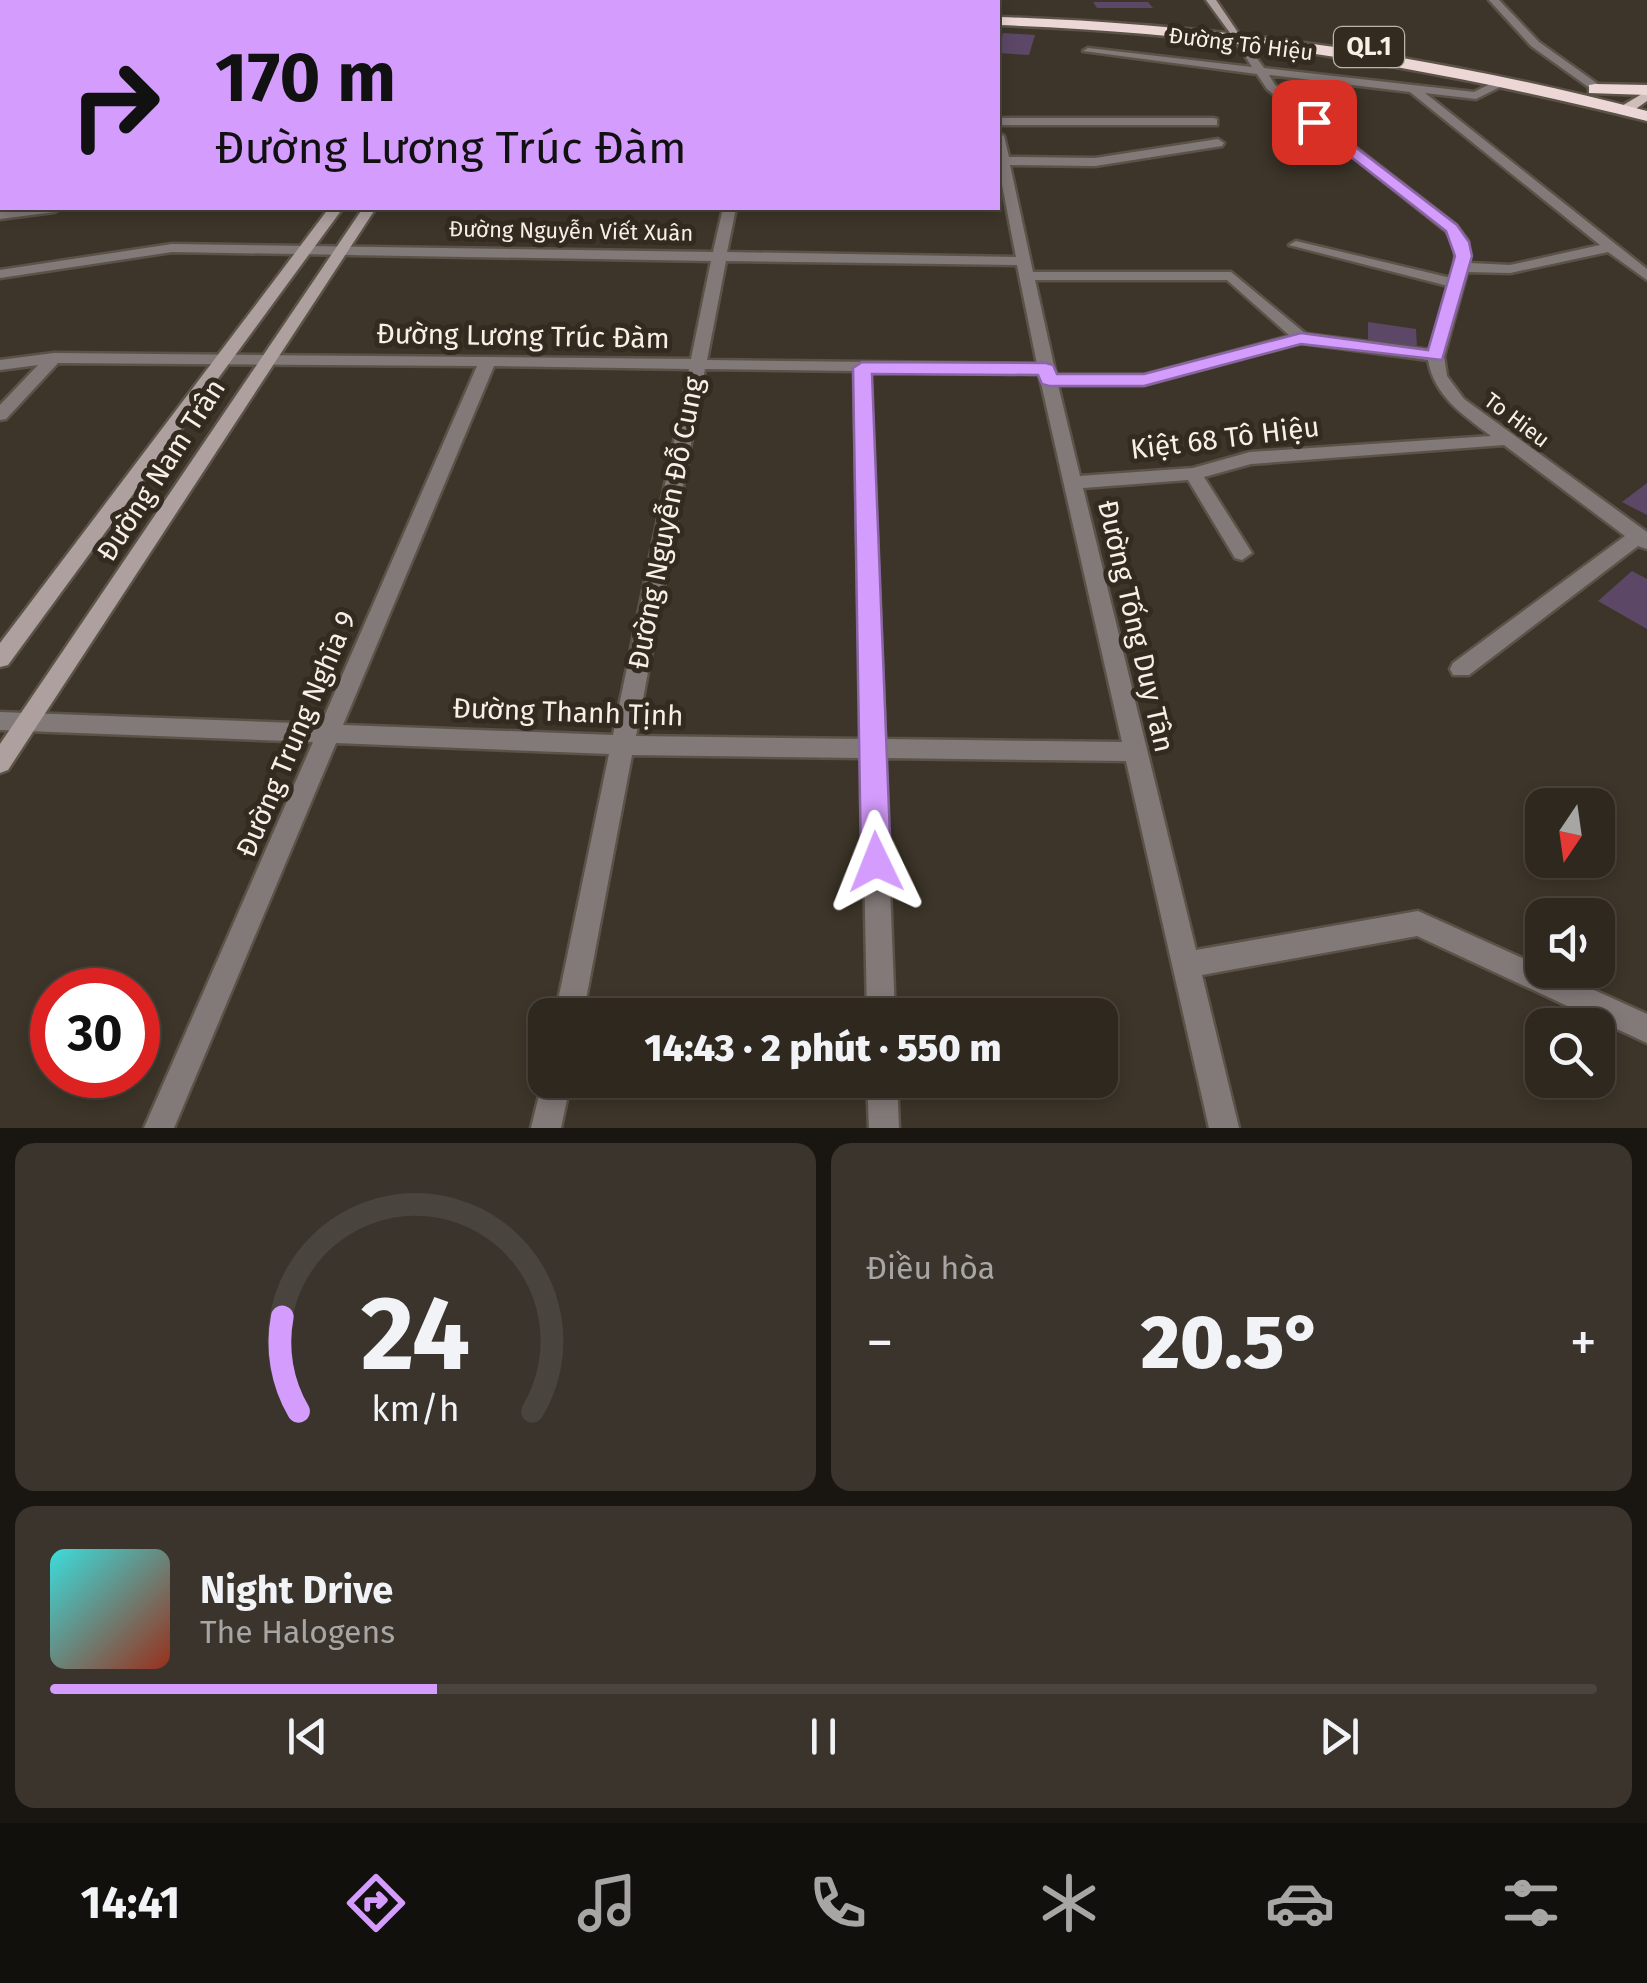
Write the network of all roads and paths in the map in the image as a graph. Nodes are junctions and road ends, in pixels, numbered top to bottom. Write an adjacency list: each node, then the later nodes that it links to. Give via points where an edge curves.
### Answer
1 (1211, 0): 6 (street)
2 (1492, 0): 12 (street, via 1535,44)
3 (1000, 13): 4 (highway, QL.1)
4 (1017, 17): 5 (highway, QL.1); 6 (highway, QL.1)
5 (1000, 21)
6 (1233, 30): 8 (street); 9 (highway, QL.1); 10 (highway, QL.1, via 1425,56)
7 (1088, 52): 8 (street, Đường Tô Hiệu)
8 (1260, 71): 11 (street, Đường Tô Hiệu); 30 (street, via 1287,100 1452,228 1464,256)
9 (1504, 80): 11 (street, Đường Tô Hiệu, via 1476,96); 13 (highway, QL.1)
10 (1558, 84): 12 (highway); 13 (highway, QL.1)
11 (1412, 89): 24 (street)
12 (1598, 89): 13 (highway)
13 (1641, 103)
14 (1000, 122): 15 (street)
15 (1213, 122)
16 (1218, 143): 17 (street)
17 (1003, 174): 28 (street, Đường Tống Duy Tân)
18 (39, 210): 22 (street)
19 (334, 210): 25 (street, Đường Nam Trân)
20 (368, 210): 26 (street, Đường Nam Trân)
21 (729, 210): 27 (street, Đường Nguyễn Đỗ Cung)
22 (0, 215)
23 (1296, 245): 30 (street)
24 (1612, 248): 30 (street); 31 (street)
25 (304, 249): 26 (street, Đường Nguyễn Viết Xuân); 29 (street, Đường Nguyễn Viết Xuân, via 172,248); 35 (street, Đường Nam Trân)
26 (340, 250): 27 (street, Đường Nguyễn Viết Xuân); 36 (street, Đường Nam Trân)
27 (718, 256): 28 (street, Đường Nguyễn Viết Xuân); 39 (street, Đường Nguyễn Đỗ Cung)
28 (1025, 269): 32 (street, Đường Nguyễn Viết Xuân, via 1231,276); 41 (street, Đường Tống Duy Tân)
29 (0, 274)
30 (1458, 275): 33 (street)
31 (1647, 276)
32 (1301, 338): 33 (street); 41 (street, Đường Lương Trúc Đàm, via 1144,380)
33 (1436, 356): 43 (street, To Hieu, via 1439,376 1458,403)
34 (54, 358): 35 (street, Đường Lương Trúc Đàm); 38 (street, Đường Lương Trúc Đàm); 42 (street)
35 (224, 358): 36 (street, Đường Lương Trúc Đàm); 48 (street, Đường Nam Trân)
36 (268, 359): 37 (street, Đường Lương Trúc Đàm); 51 (street, Đường Nam Trân)
37 (487, 363): 39 (street, Đường Lương Trúc Đàm); 52 (street, Đường Trung Nghĩa 9)
38 (0, 364)
39 (697, 366): 40 (street, Đường Lương Trúc Đàm); 53 (street, Đường Nguyễn Đỗ Cung)
40 (862, 368): 41 (street, Đường Lương Trúc Đàm); 54 (street)
41 (1047, 374): 45 (street, Đường Tống Duy Tân)
42 (0, 415)
43 (1504, 440): 44 (street, Kiệt 68 Tô Hiệu, via 1250,458); 46 (street, To Hieu)
44 (1193, 474): 45 (street, Kiệt 68 Tô Hiệu); 47 (street)
45 (1072, 482): 55 (street, Đường Tống Duy Tân)
46 (1643, 539): 49 (street)
47 (1242, 553)
48 (0, 659)
49 (1461, 669)
50 (0, 721): 51 (street, Đường Thanh Tịnh)
51 (28, 722): 52 (street, Đường Thanh Tịnh); 56 (street, Đường Nam Trân)
52 (328, 733): 53 (street, Đường Thanh Tịnh); 63 (street, Đường Trung Nghĩa 9)
53 (624, 745): 54 (street, Đường Thanh Tịnh); 58 (street, Đường Nguyễn Đỗ Cung)
54 (873, 748): 55 (street, Đường Thanh Tịnh); 59 (street)
55 (1134, 752): 57 (street, Đường Tống Duy Tân)
56 (0, 763)
57 (1185, 965): 60 (street, via 1418,923); 66 (street, Đường Tống Duy Tân)
58 (572, 998)
59 (880, 998)
60 (1647, 1029)
61 (552, 1098): 64 (street)
62 (883, 1098): 65 (street)
63 (159, 1128)
64 (546, 1128)
65 (884, 1128)
66 (1224, 1128)

